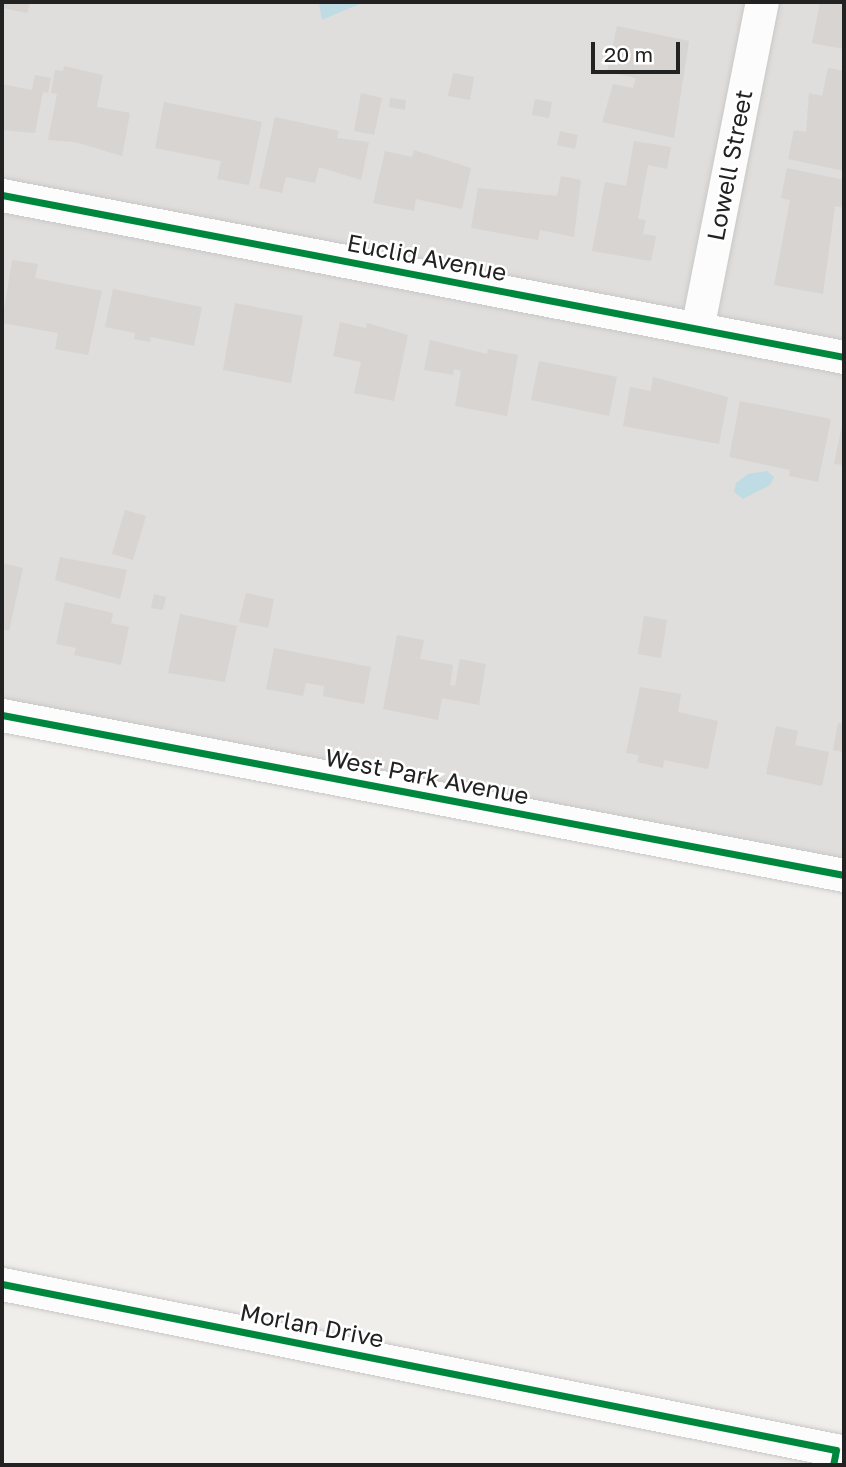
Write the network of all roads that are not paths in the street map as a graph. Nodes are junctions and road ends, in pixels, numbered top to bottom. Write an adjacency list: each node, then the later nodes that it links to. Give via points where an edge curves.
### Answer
1 (762, 2): 3 (street, Lowell Street)
2 (2, 195): 3 (street, Euclid Avenue)
3 (697, 329): 4 (street, Euclid Avenue)
4 (844, 357)
5 (2, 715): 6 (street, West Park Avenue)
6 (844, 875)
7 (2, 1284): 8 (street, Morlan Drive, via 615,1403)
8 (837, 1455)

